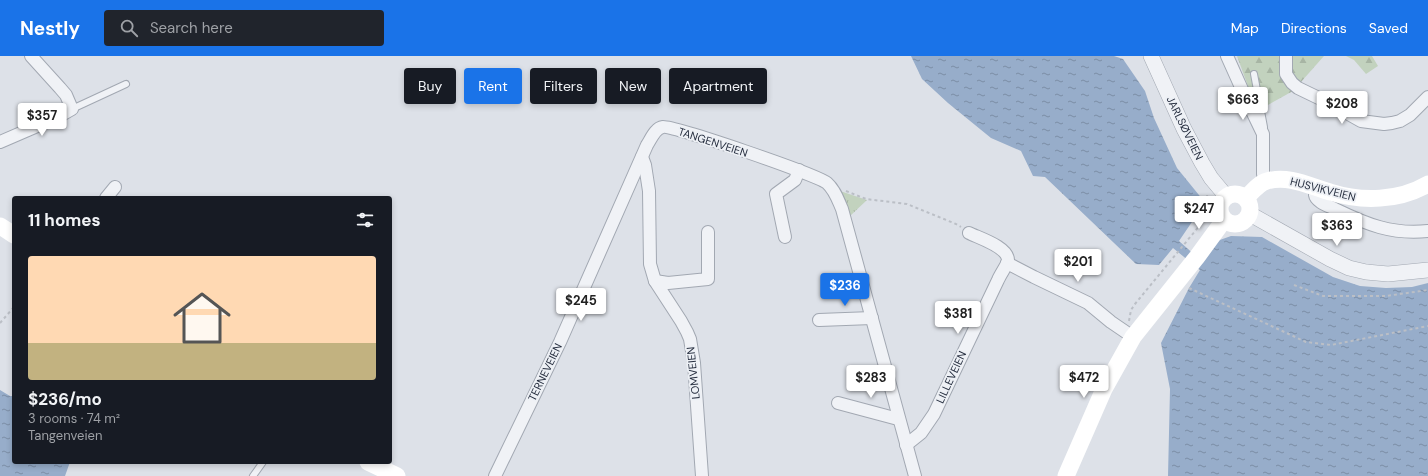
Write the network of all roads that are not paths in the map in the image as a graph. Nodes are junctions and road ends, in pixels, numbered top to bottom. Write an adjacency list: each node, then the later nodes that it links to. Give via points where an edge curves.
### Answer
1 (31, 56): 8 (street, via 66,95)
2 (1151, 56): 18 (street, JARLSØVEIEN, via 1202,163)
3 (1227, 56): 9 (street)
4 (1286, 56): 7 (street, via 1286,74 1292,83 1361,121 1384,124 1400,121)
5 (1254, 74): 9 (lane, via 1263,117)
6 (126, 84): 8 (lane)
7 (1428, 97)
8 (72, 109): 10 (street)
9 (1263, 134): 13 (street)
10 (0, 142)
11 (642, 156): 12 (street, TANGENVEIEN, via 655,132 665,126); 29 (street, LOMVEIEN, via 649,191 650,264); 40 (street, TERNEVEIEN, via 560,342)
12 (799, 170): 26 (street, via 794,180 776,194); 30 (street, TANGENVEIEN, via 820,178 833,189 842,209)
13 (1265, 181): 14 (main road, HUSVIKVEIEN, via 1288,179 1346,196 1367,198 1410,193); 19 (main road)
14 (1428, 184)
15 (115, 187): 17 (street)
16 (1315, 195): 22 (street, HUSVIKVEIEN, via 1317,200 1328,206 1372,226 1404,232)
17 (108, 196)
18 (1226, 196): 19 (main road, via 1238,194); 20 (main road, via 1220,208)
19 (1248, 206): 20 (main road, via 1245,221 1232,224); 28 (street, via 1330,259 1349,268 1388,274)
20 (1224, 220): 32 (main road)
21 (0, 226): 25 (main road)
22 (1428, 231)
23 (708, 232): 29 (street, via 708,279 668,283)
24 (969, 233): 27 (street, via 1004,250)
25 (12, 234)
26 (785, 237)
27 (1007, 263): 32 (street, via 1088,303); 35 (street, LILLEVEIEN, via 934,414 921,433)
28 (1428, 270)
29 (655, 281): 41 (street, LOMVEIEN, via 690,339)
30 (872, 318): 31 (street); 34 (street, TANGENVEIEN)
31 (819, 320)
32 (1131, 336): 43 (main road, via 1104,389)
33 (838, 403): 34 (street)
34 (898, 419): 35 (street, TANGENVEIEN)
35 (906, 445): 42 (street, TANGENVEIEN)
36 (262, 464): 38 (lane)
37 (372, 464): 39 (main road)
38 (253, 476)
39 (396, 476)
40 (495, 476)
41 (702, 476)
42 (915, 476)
43 (1066, 476)

